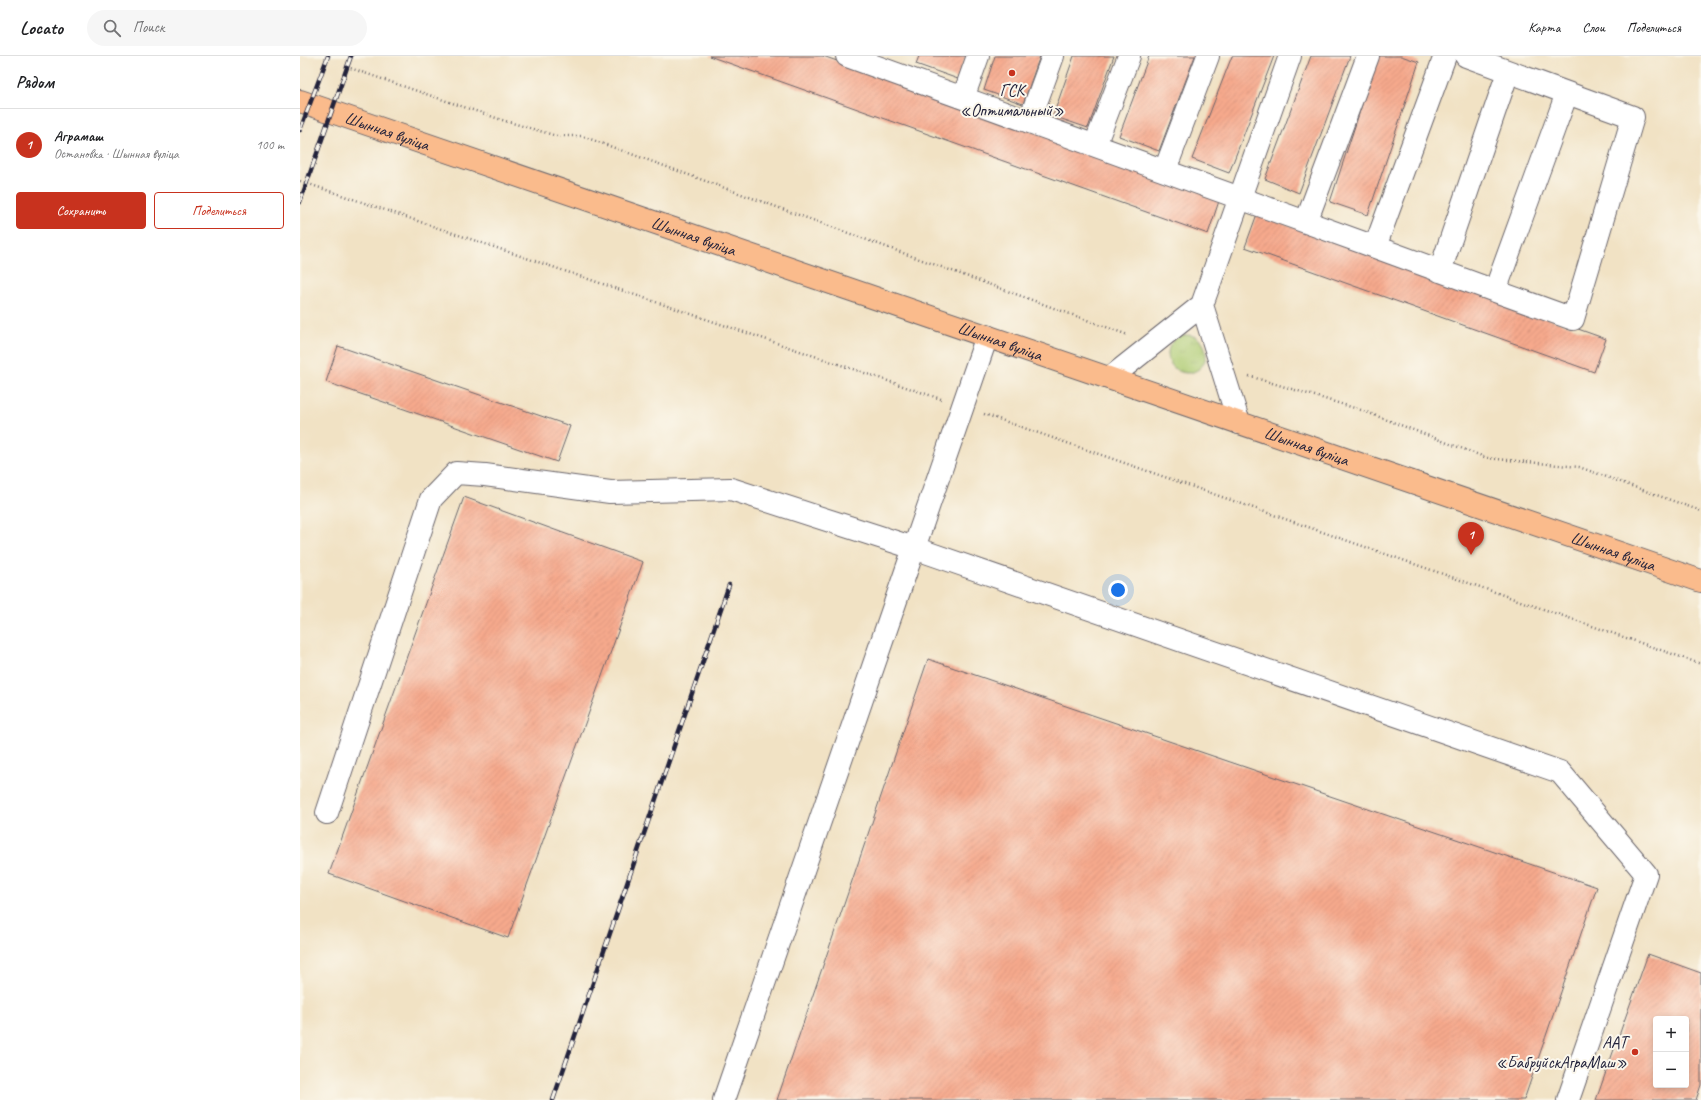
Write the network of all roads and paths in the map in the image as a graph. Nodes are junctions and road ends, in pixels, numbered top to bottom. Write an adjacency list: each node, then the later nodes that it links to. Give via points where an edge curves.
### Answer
1 (847, 56): 10 (lane)
2 (978, 56): 14 (lane)
3 (1053, 56): 16 (lane)
4 (1129, 56): 17 (lane)
5 (1208, 56): 18 (lane)
6 (1290, 56): 20 (lane)
7 (1368, 56): 21 (lane)
8 (1445, 56): 22 (lane)
9 (1466, 56): 12 (lane)
10 (899, 65): 14 (lane)
11 (347, 67): 27 (path, via 502,120 557,136 582,136)
12 (1508, 72): 13 (lane); 23 (lane)
13 (1567, 93): 24 (lane); 24 (lane, via 1633,117 1573,319)
14 (963, 98): 16 (lane)
15 (300, 101): 26 (main road, Шынная вуліца)
16 (1029, 122): 17 (lane)
17 (1095, 145): 18 (lane)
18 (1165, 170): 20 (lane)
19 (300, 181): 30 (path)
20 (1239, 197): 21 (lane); 25 (lane)
21 (1306, 222): 22 (lane)
22 (1375, 247): 23 (lane)
23 (1440, 271): 24 (lane)
24 (1495, 292)
25 (1202, 305): 27 (lane); 28 (lane)
26 (987, 336): 29 (main road, Шынная вуліца); 30 (lane)
27 (1153, 344): 29 (lane)
28 (1222, 368): 31 (lane); 32 (path, via 1361,410 1487,458 1579,467)
29 (1110, 378): 31 (main road, Шынная вуліца)
30 (963, 407): 33 (lane); 35 (path)
31 (1239, 423): 34 (main road, Шынная вуліца)
32 (1701, 511)
33 (914, 548): 36 (lane, via 731,489 610,492 485,475 456,474 431,499); 37 (lane); 38 (lane, via 1560,772 1646,874)
34 (1701, 581)
35 (1701, 664)
36 (327, 813)
37 (724, 1100)
38 (1568, 1100)

